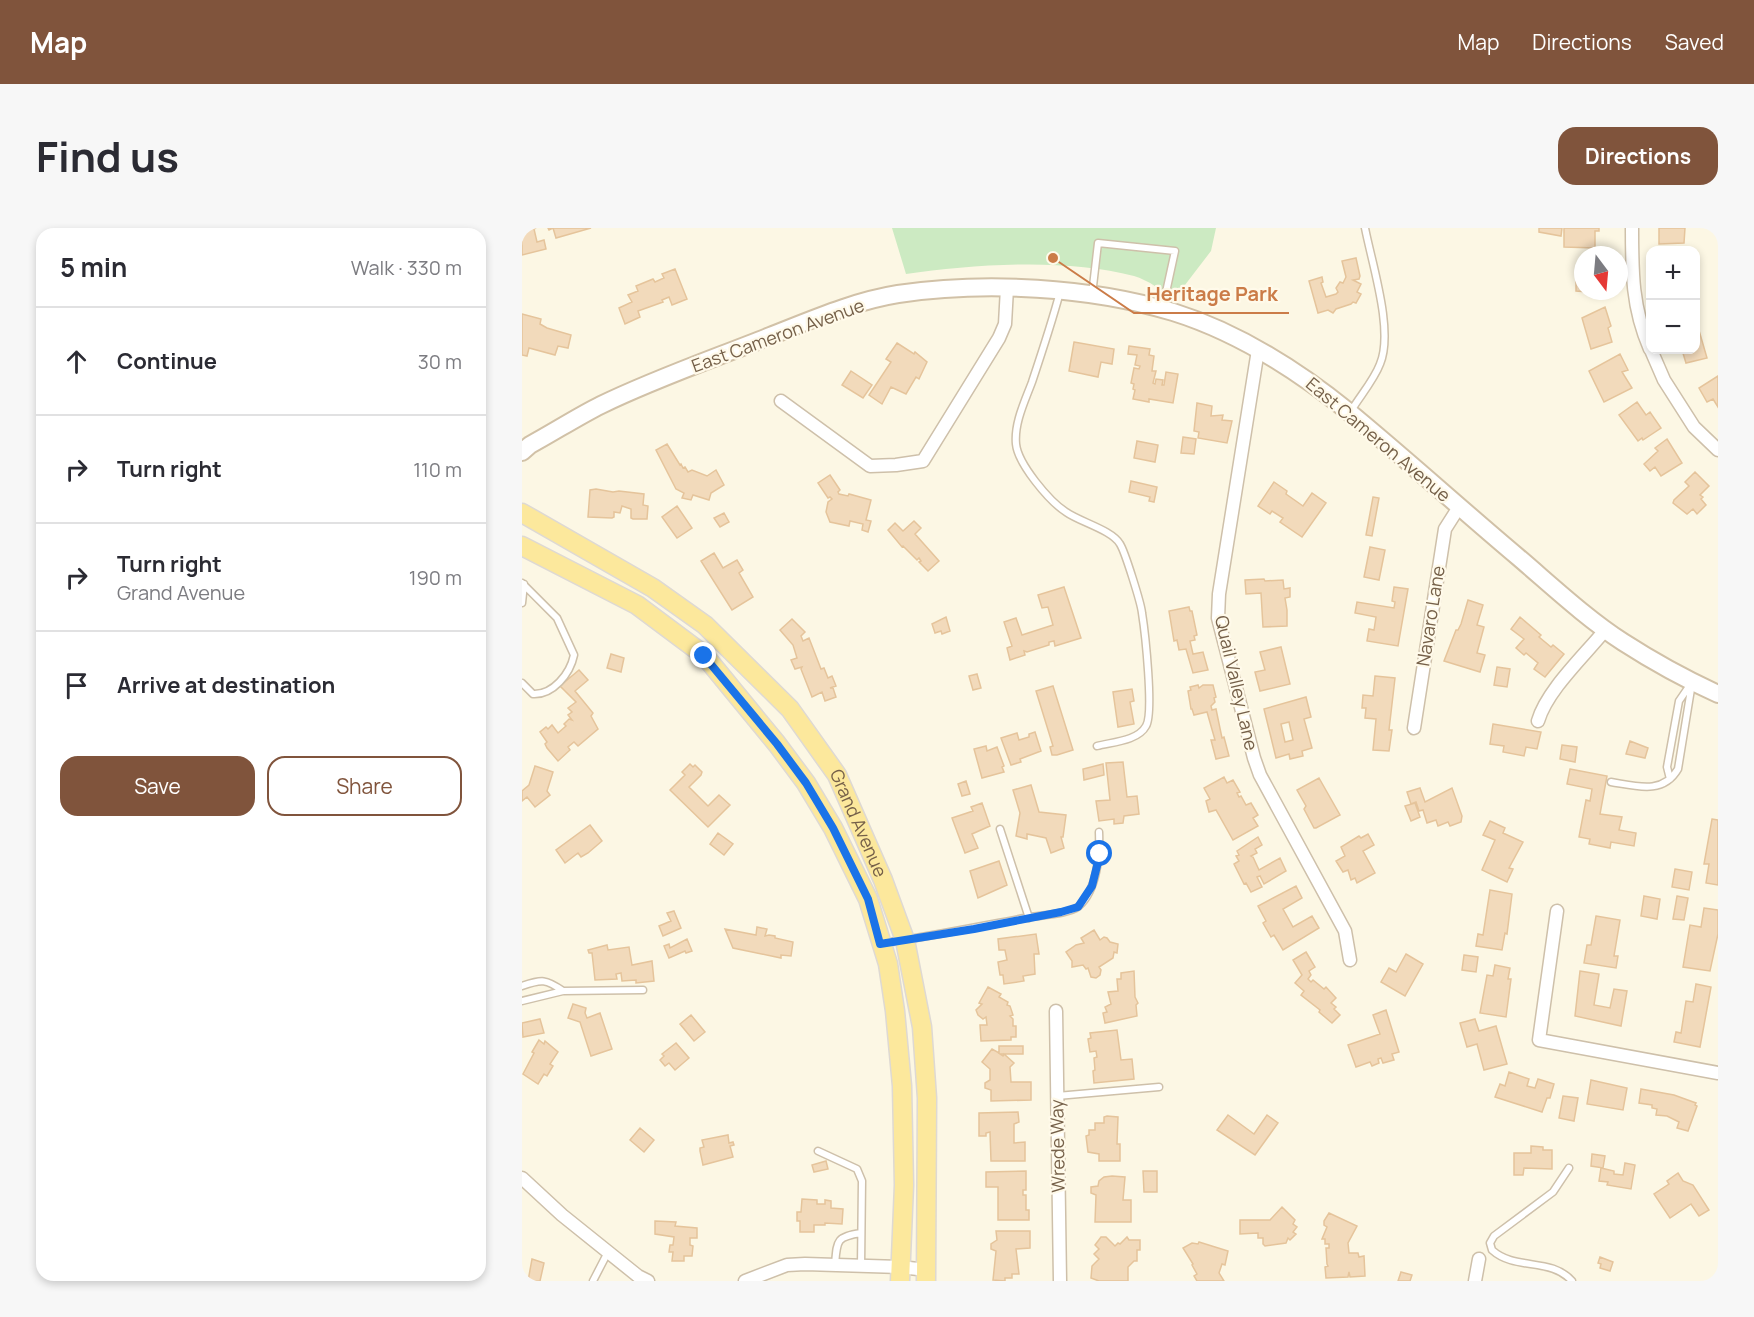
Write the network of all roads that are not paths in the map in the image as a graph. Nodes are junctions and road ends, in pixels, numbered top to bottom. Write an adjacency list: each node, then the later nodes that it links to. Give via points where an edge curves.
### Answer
1 (1365, 228): 11 (lane, via 1386,344 1380,365)
2 (1632, 228): 7 (street, via 1632,280)
3 (1007, 288): 4 (main road, East Cameron Avenue); 10 (street, via 1005,324 999,338 923,461 870,466); 13 (main road, East Cameron Avenue, via 896,294 832,312 601,405)
4 (1061, 291): 5 (main road, East Cameron Avenue); 25 (lane, via 1020,418 1016,443 1035,480 1056,504 1120,544 1142,612 1149,720 1136,735)
5 (1092, 295): 6 (main road, East Cameron Avenue); 6 (lane, via 1098,243 1175,251)
6 (1162, 310): 8 (main road, East Cameron Avenue)
7 (1646, 338)
8 (1258, 350): 11 (main road, East Cameron Avenue, via 1308,380); 34 (street, Quail Valley Lane, via 1218,618 1260,776 1345,931)
9 (1653, 354): 12 (street, via 1664,380 1694,427)
10 (781, 401)
11 (1350, 413): 14 (main road, East Cameron Avenue)
12 (1718, 450)
13 (522, 452)
14 (1459, 507): 19 (main road, East Cameron Avenue); 24 (street, Navaro Lane, via 1445,529)
15 (522, 513): 32 (main road, Grand Avenue, via 653,588 705,625 790,709 837,775)
16 (522, 546): 33 (main road, Grand Avenue, via 637,605 704,656 806,783 868,899)
17 (523, 583): 18 (lane); 21 (lane, via 557,618 574,655 568,672 542,694 533,694)
18 (522, 603)
19 (1606, 629): 20 (main road, East Cameron Avenue); 23 (street, via 1551,693)
20 (1692, 682): 22 (main road, East Cameron Avenue); 26 (lane, via 1678,769); 26 (lane, via 1679,701 1667,767)
21 (522, 683)
22 (1718, 694)
23 (1538, 721)
24 (1414, 728)
25 (1097, 746)
26 (1670, 779): 27 (lane, via 1652,788)
27 (1611, 782)
28 (1000, 829): 31 (lane)
29 (1100, 832): 31 (lane, via 1100,854 1092,886 1078,907)
30 (1557, 911): 40 (street, via 1539,1040)
31 (1029, 918): 32 (lane)
32 (905, 940): 33 (lane); 52 (main road, Grand Avenue, via 922,1027 927,1098)
33 (880, 944): 51 (main road, Grand Avenue, via 888,964 896,1011 902,1086 904,1185)
34 (1350, 960)
35 (522, 986): 37 (lane, via 550,981)
36 (644, 990): 37 (lane)
37 (563, 991): 38 (lane)
38 (522, 1001)
39 (1056, 1011): 42 (street, Wrede Way)
40 (1718, 1073)
41 (1160, 1087): 42 (lane)
42 (1057, 1096): 56 (street, Wrede Way)
43 (818, 1151): 46 (lane, via 860,1174)
44 (1569, 1168): 58 (lane, via 1553,1192 1490,1243 1492,1250 1505,1259 1555,1268)
45 (522, 1178): 47 (street)
46 (861, 1233): 49 (lane, via 840,1239); 50 (lane)
47 (608, 1252): 53 (lane); 54 (street)
48 (1479, 1259): 57 (street)
49 (836, 1265): 50 (street); 55 (street, via 787,1265)
50 (861, 1266): 51 (street)
51 (900, 1274): 52 (street)
52 (926, 1276)
53 (593, 1281)
54 (648, 1281)
55 (745, 1281)
56 (1060, 1281)
57 (1474, 1281)
58 (1572, 1281)

